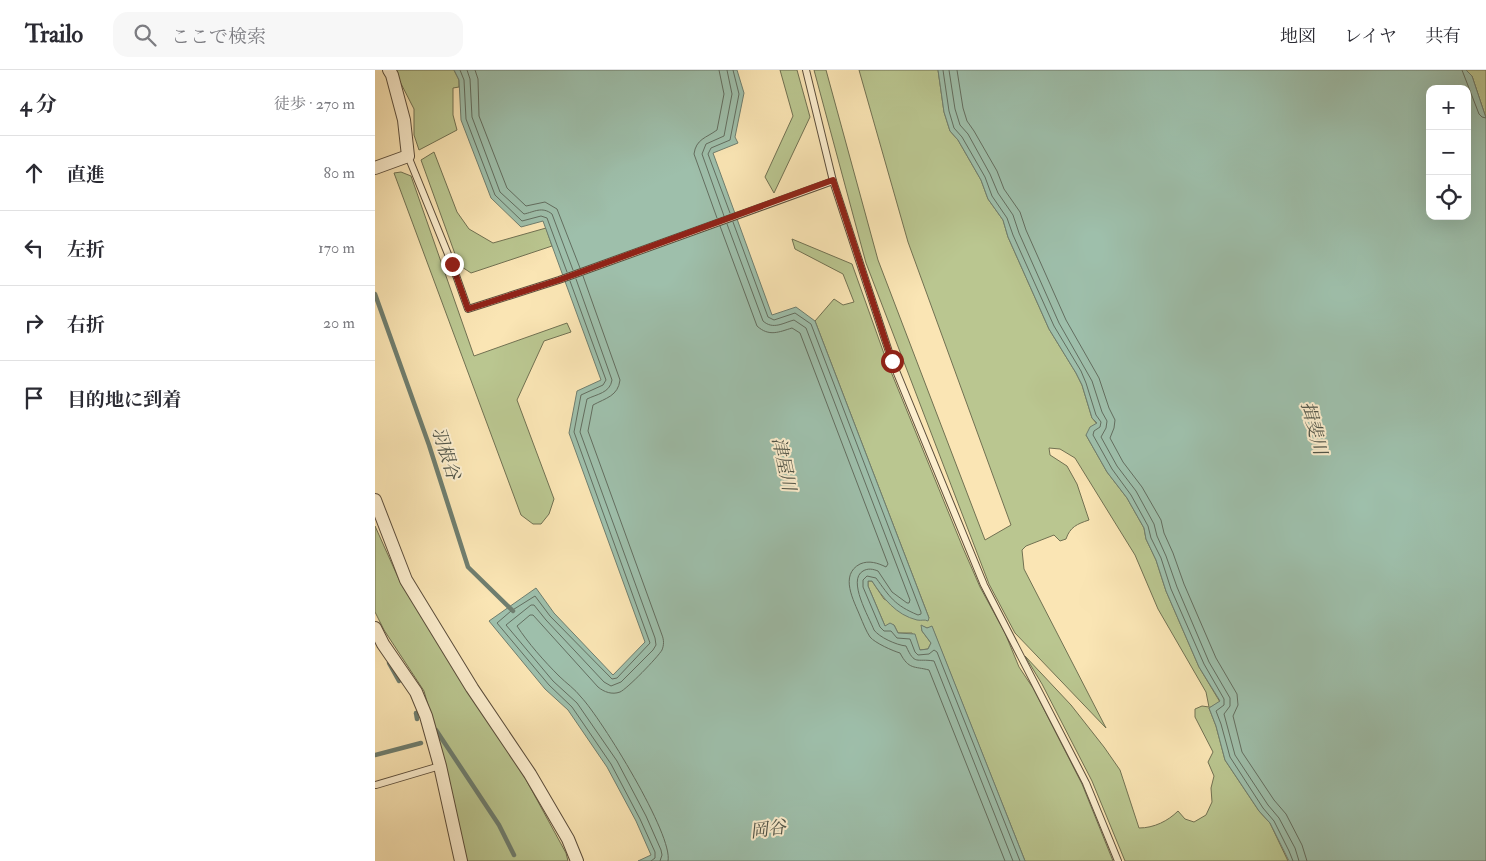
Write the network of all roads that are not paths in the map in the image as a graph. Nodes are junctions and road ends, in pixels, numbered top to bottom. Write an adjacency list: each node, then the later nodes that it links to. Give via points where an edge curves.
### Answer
1 (389, 70): 3 (street, via 404,120)
2 (806, 70): 5 (lane)
3 (408, 156): 4 (street); 5 (lane, via 468,309 559,280)
4 (375, 168)
5 (833, 180): 12 (lane, via 892,361 984,585 1086,783)
6 (375, 500): 11 (street, via 406,580 472,688 530,774)
7 (375, 628): 8 (street, via 416,692)
8 (440, 766): 9 (lane); 10 (street)
9 (376, 785)
10 (461, 861)
11 (577, 861)
12 (1118, 861)

